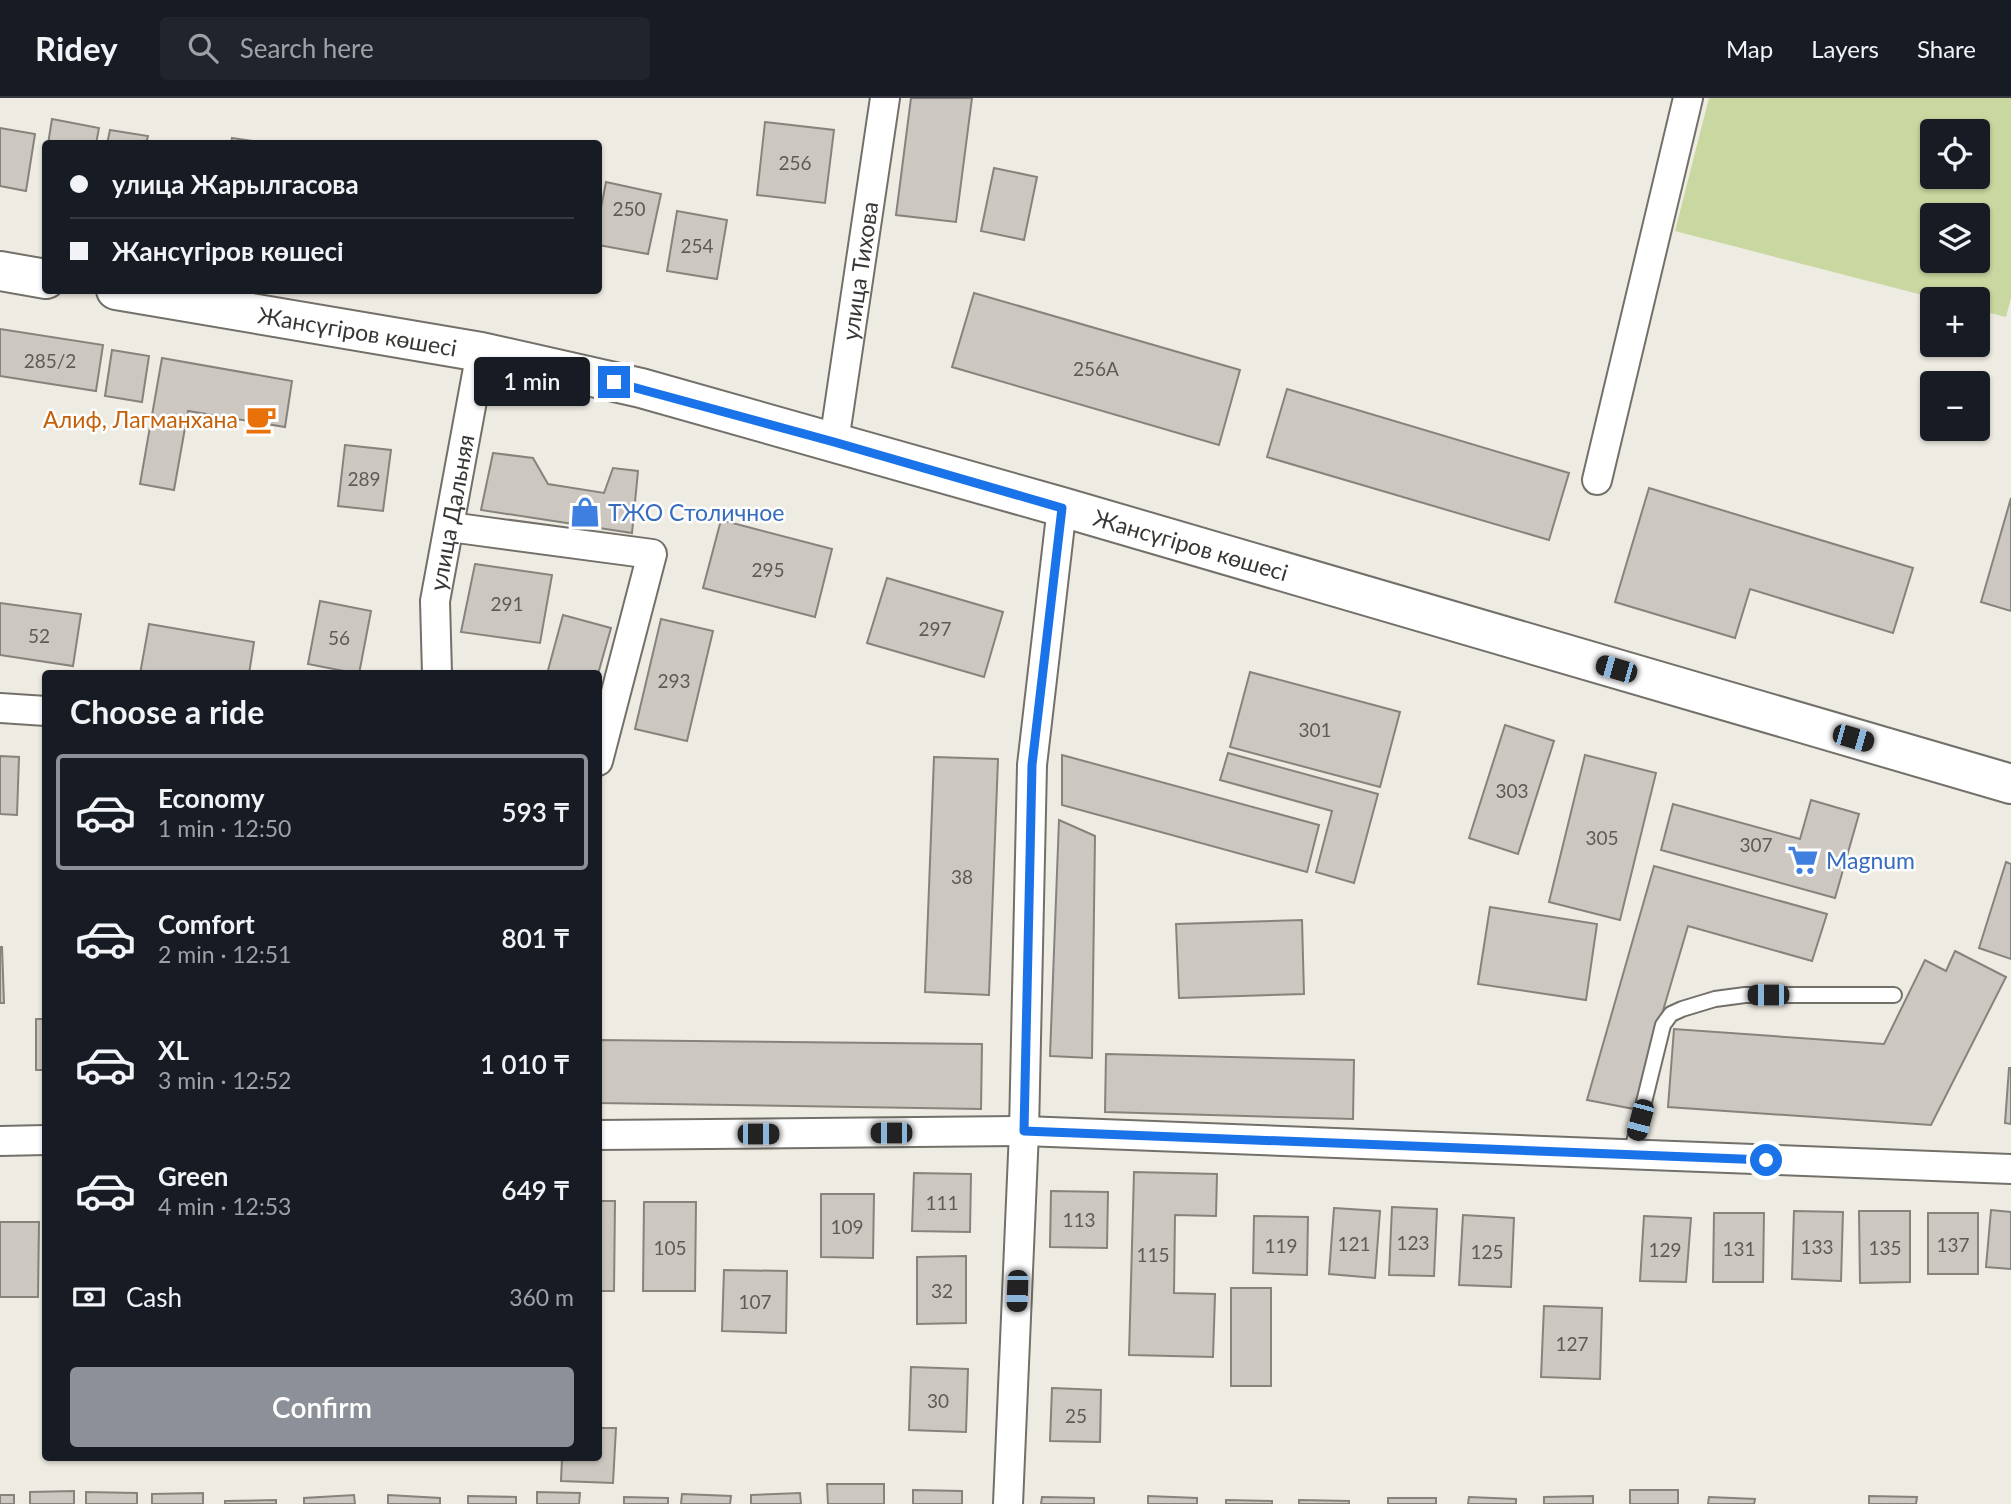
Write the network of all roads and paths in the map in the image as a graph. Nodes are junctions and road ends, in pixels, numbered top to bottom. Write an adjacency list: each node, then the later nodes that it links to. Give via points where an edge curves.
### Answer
1 (885, 98): 7 (street, улица Тихова)
2 (1688, 98): 8 (street)
3 (0, 271): 4 (main road)
4 (42, 278)
5 (140, 294): 6 (main road, Жансүгіров көшесі)
6 (481, 352): 7 (main road, Жансүгіров көшесі, via 641,388); 10 (street, улица Дальняя)
7 (834, 442): 9 (main road, Жансүгіров көшесі)
8 (1597, 480)
9 (1062, 508): 15 (main road, Жансүгіров көшесі); 17 (street, via 1032,765)
10 (450, 527): 11 (street, улица Дальняя, via 435,601); 14 (street, via 652,554)
11 (437, 670)
12 (0, 708): 13 (street)
13 (42, 710)
14 (602, 746)
15 (2011, 784)
16 (1894, 995): 21 (lane, via 1745,995 1715,999 1671,1014 1663,1026)
17 (1024, 1131): 18 (street); 21 (street); 23 (street)
18 (602, 1135)
19 (42, 1140): 20 (street)
20 (0, 1141)
21 (1631, 1155): 22 (street)
22 (2011, 1169)
23 (1008, 1504)

